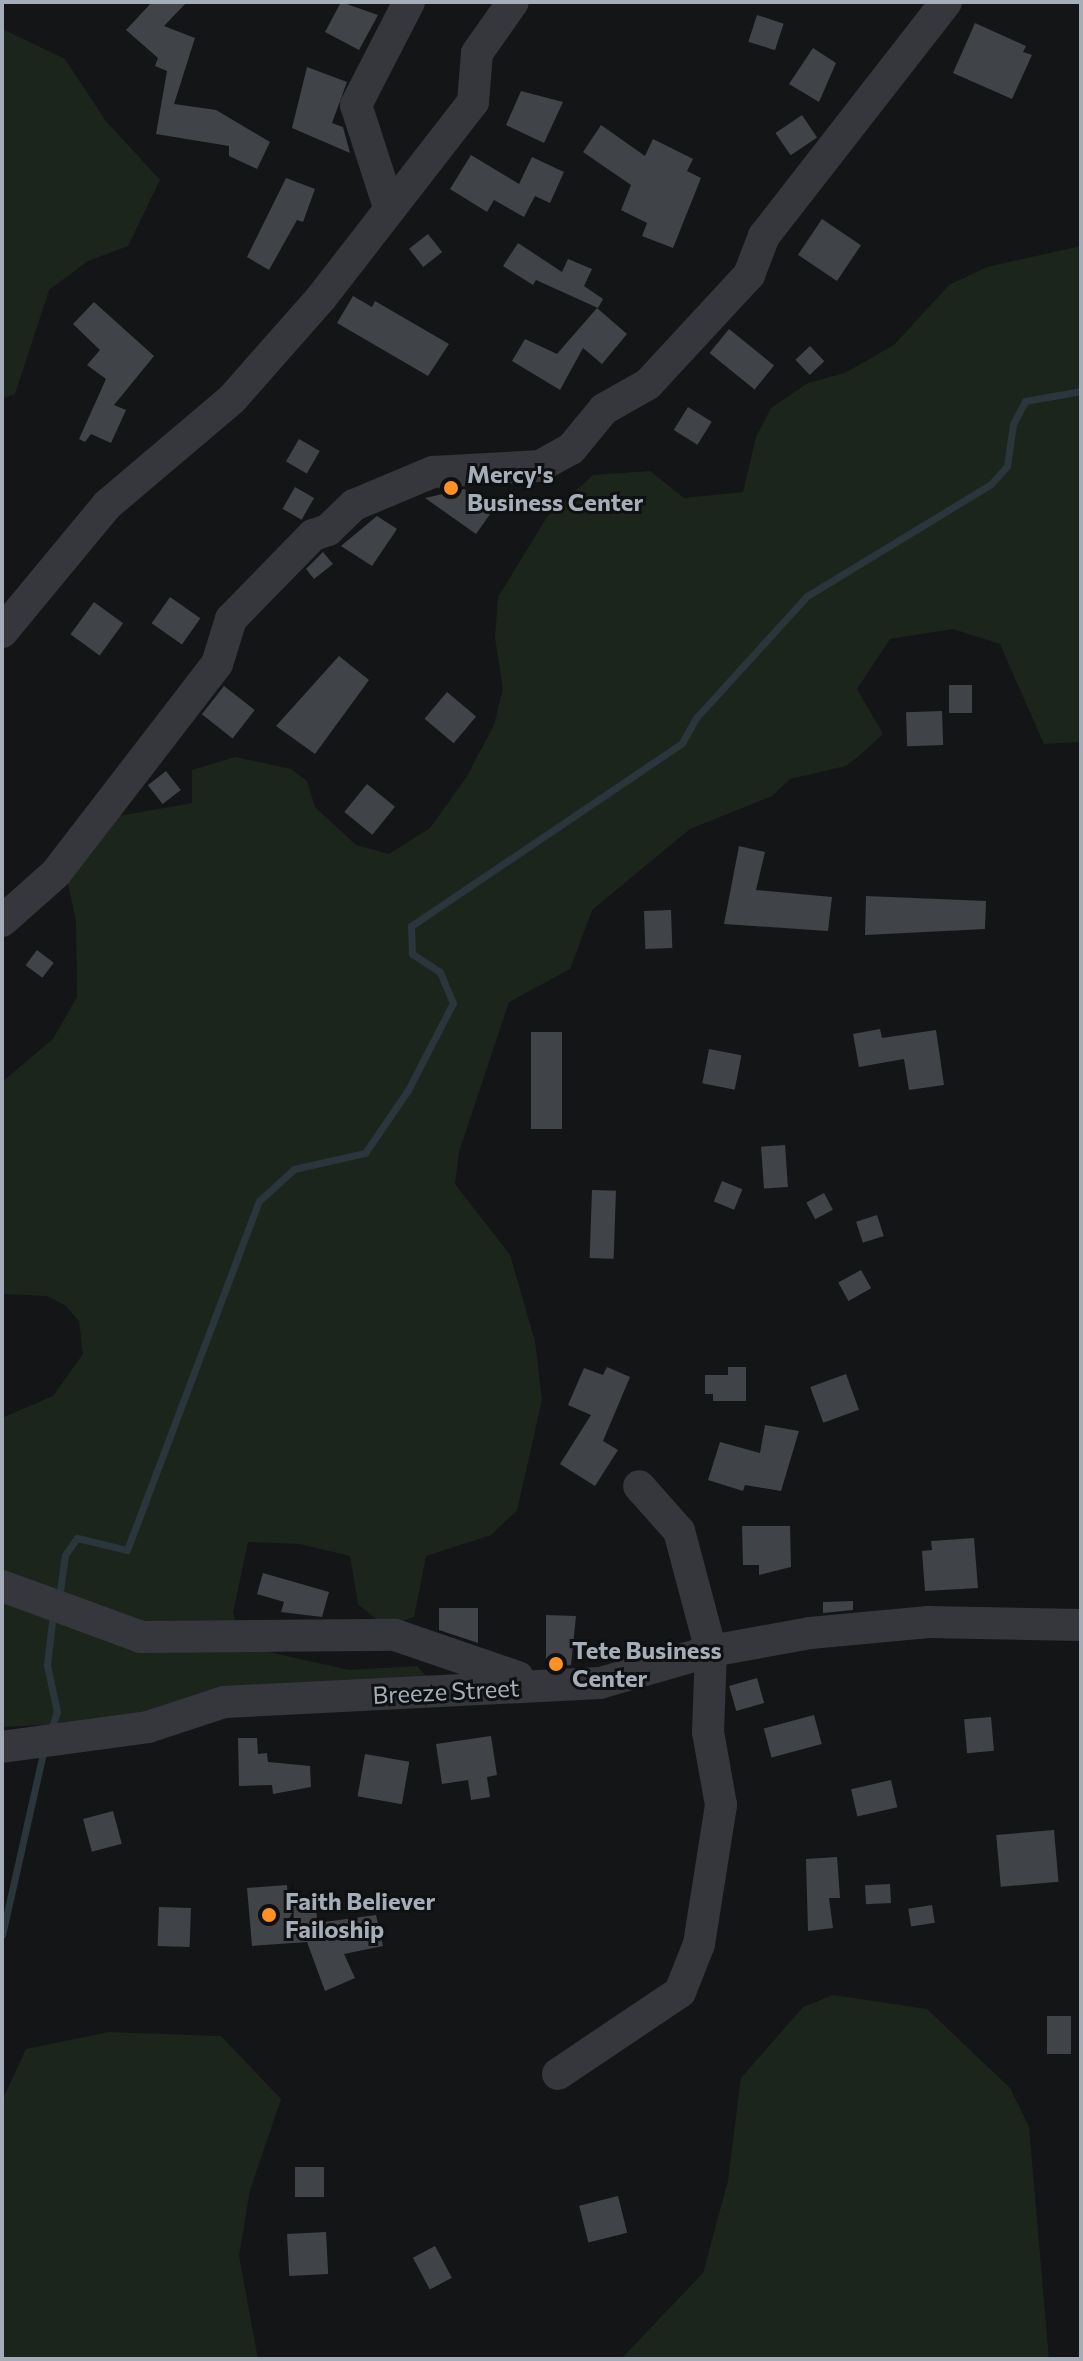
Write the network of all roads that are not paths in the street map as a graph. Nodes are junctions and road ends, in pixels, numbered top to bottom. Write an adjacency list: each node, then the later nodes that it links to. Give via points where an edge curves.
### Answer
1 (409, 2): 4 (street, via 356,105)
2 (513, 2): 4 (street, via 477,53 473,102)
3 (946, 2): 6 (street, via 764,236 749,275 648,384 604,409 571,449 540,466 433,472 354,505 328,530 313,535 231,619 217,664 66,861)
4 (388, 204): 5 (street, via 321,298 232,399 107,505)
5 (2, 632)
6 (2, 921)
7 (639, 1486): 10 (street, via 679,1531)
8 (2, 1586): 11 (street, via 141,1637 395,1635 482,1670)
9 (1081, 1625): 10 (street, Breeze Street, via 928,1622)
10 (711, 1651): 11 (street, Breeze Street, via 600,1683); 13 (street, via 708,1732 721,1805 699,1944 680,1992)
11 (557, 1686): 12 (street, Breeze Street, via 224,1702 90,1739)
12 (2, 1747)
13 (558, 2074)

